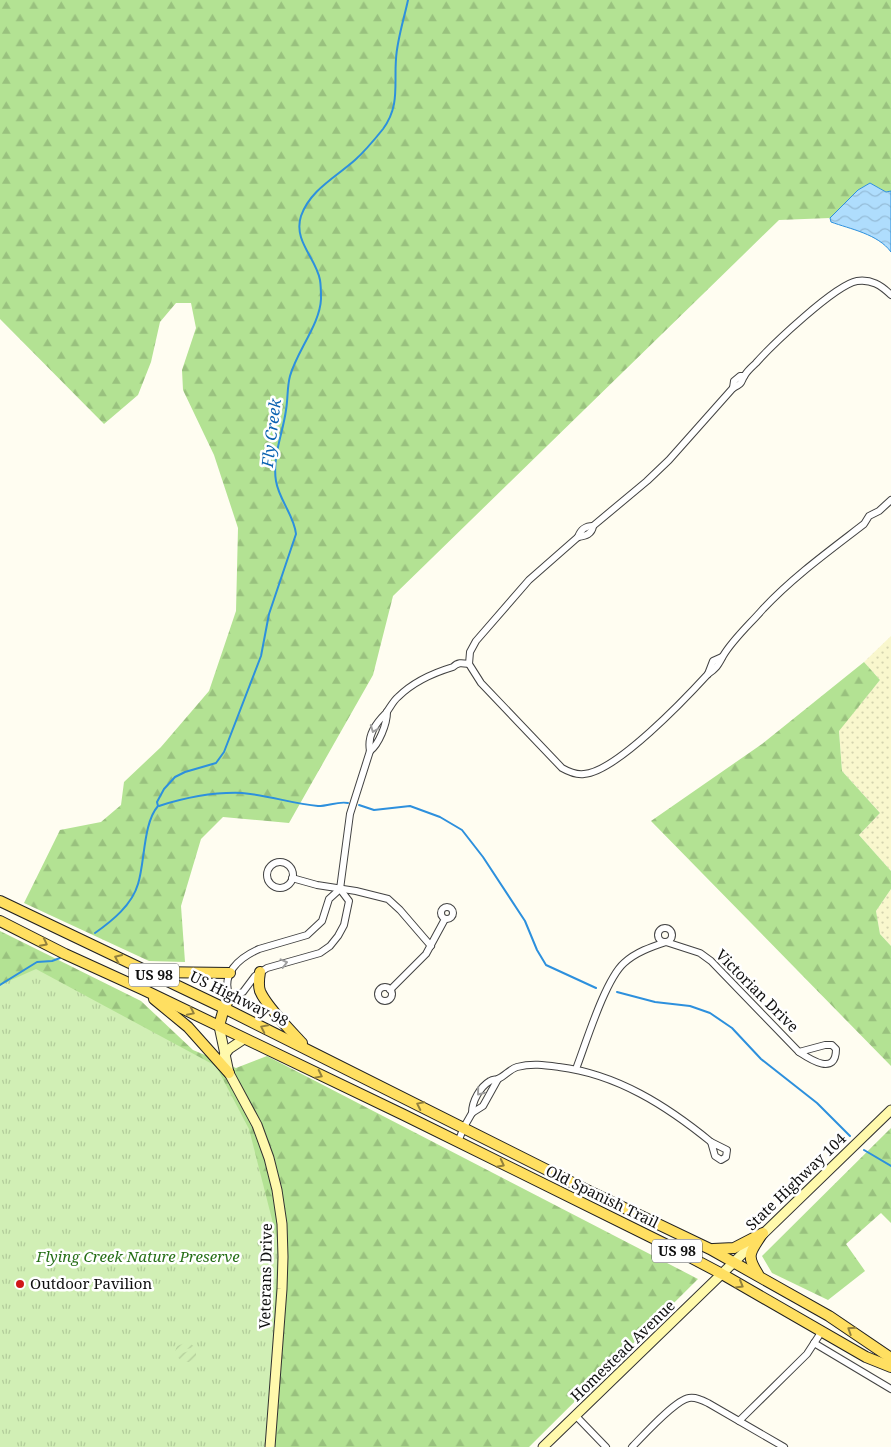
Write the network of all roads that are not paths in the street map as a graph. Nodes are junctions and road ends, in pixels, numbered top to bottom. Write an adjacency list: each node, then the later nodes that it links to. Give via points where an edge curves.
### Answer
1 (891, 294): 3 (street, via 869,281 843,287 772,346 647,482 593,526 583,528 578,537 529,580 476,640)
2 (891, 500): 3 (street, via 785,587 722,657 713,661 708,674 661,722 597,770 584,774 570,772 554,760 481,683)
3 (469, 664): 5 (street, via 456,664 423,678 398,697 374,725 370,751 350,814)
4 (292, 878): 4 (street, via 289,866 281,863 268,871 268,879 276,888 288,885); 5 (street)
5 (340, 889): 9 (street, via 376,895 392,902); 11 (street, via 329,899 322,921 313,931 252,952); 12 (street, one-way to 5, via 320,953 330,946 344,926 348,912 349,902)
6 (0, 901): 10 (main road, US Highway 98 / US 98, one-way to 6)
7 (445, 919): 9 (street)
8 (0, 921): 13 (main road, US 98, one-way to 13)
9 (431, 946): 14 (street)
10 (148, 972): 11 (main road); 16 (main road, US Highway 98 / US 98)
11 (230, 972): 15 (street, via 226,985)
12 (260, 972): 15 (street, via 243,992); 19 (main road, via 260,991)
13 (144, 990): 17 (main road, US 98, one-way to 17); 23 (main road, via 188,1027)
14 (390, 990)
15 (230, 997): 16 (main road)
16 (224, 1008): 17 (main road); 19 (main road, US Highway 98 / US 98, one-way to 16)
17 (219, 1026): 18 (main road, US 98); 21 (street, Veterans Drive)
18 (244, 1039): 21 (street, via 228,1049); 28 (main road, US 98, one-way to 28)
19 (308, 1050): 27 (main road, US Highway 98 / US 98, one-way to 19)
20 (800, 1052): 20 (street, Victorian Drive, via 820,1064 832,1062 836,1056 832,1045); 22 (street, Victorian Drive, via 711,961 700,953 666,942 638,953 622,964 609,985)
21 (224, 1056): 23 (street, Veterans Drive)
22 (576, 1069): 24 (street, via 536,1064 516,1068); 29 (street, via 602,1076 646,1096 683,1119)
23 (229, 1072): 42 (street, Veterans Drive, via 256,1124 269,1158 282,1224 282,1289)
24 (498, 1079): 26 (street, via 483,1106); 26 (street, one-way to 26, via 490,1081 478,1093)
25 (891, 1110): 30 (street, State Highway 104)
26 (472, 1112): 27 (street)
27 (464, 1127): 28 (street); 31 (main road, Old Spanish Trail / US 98)
28 (458, 1142): 33 (main road, Old Spanish Trail / US 98, one-way to 33)
29 (711, 1142)
30 (763, 1233): 31 (main road, via 734,1248); 32 (street, State Highway 104); 34 (main road, via 750,1253 751,1263)
31 (710, 1249): 32 (main road, Old Spanish Trail / US 98)
32 (734, 1262): 33 (street, State Highway 104); 34 (main road, Old Spanish Trail / US 98)
33 (722, 1274): 35 (main road, Old Spanish Trail / US 98, one-way to 35); 40 (street, Homestead Avenue)
34 (760, 1277): 37 (main road, Old Spanish Trail / US 98, one-way to 34, via 829,1316)
35 (822, 1331): 36 (street); 38 (main road, Old Spanish Trail / US 98, via 866,1357)
36 (814, 1343): 39 (street); 41 (street, via 807,1354)
37 (891, 1358)
38 (891, 1367)
39 (891, 1389)
40 (576, 1416): 43 (street, Homestead Avenue); 44 (street)
41 (739, 1421): 45 (street, via 702,1400 689,1398 678,1403); 46 (street)
42 (270, 1447)
43 (543, 1447)
44 (606, 1447)
45 (632, 1447)
46 (784, 1447)

